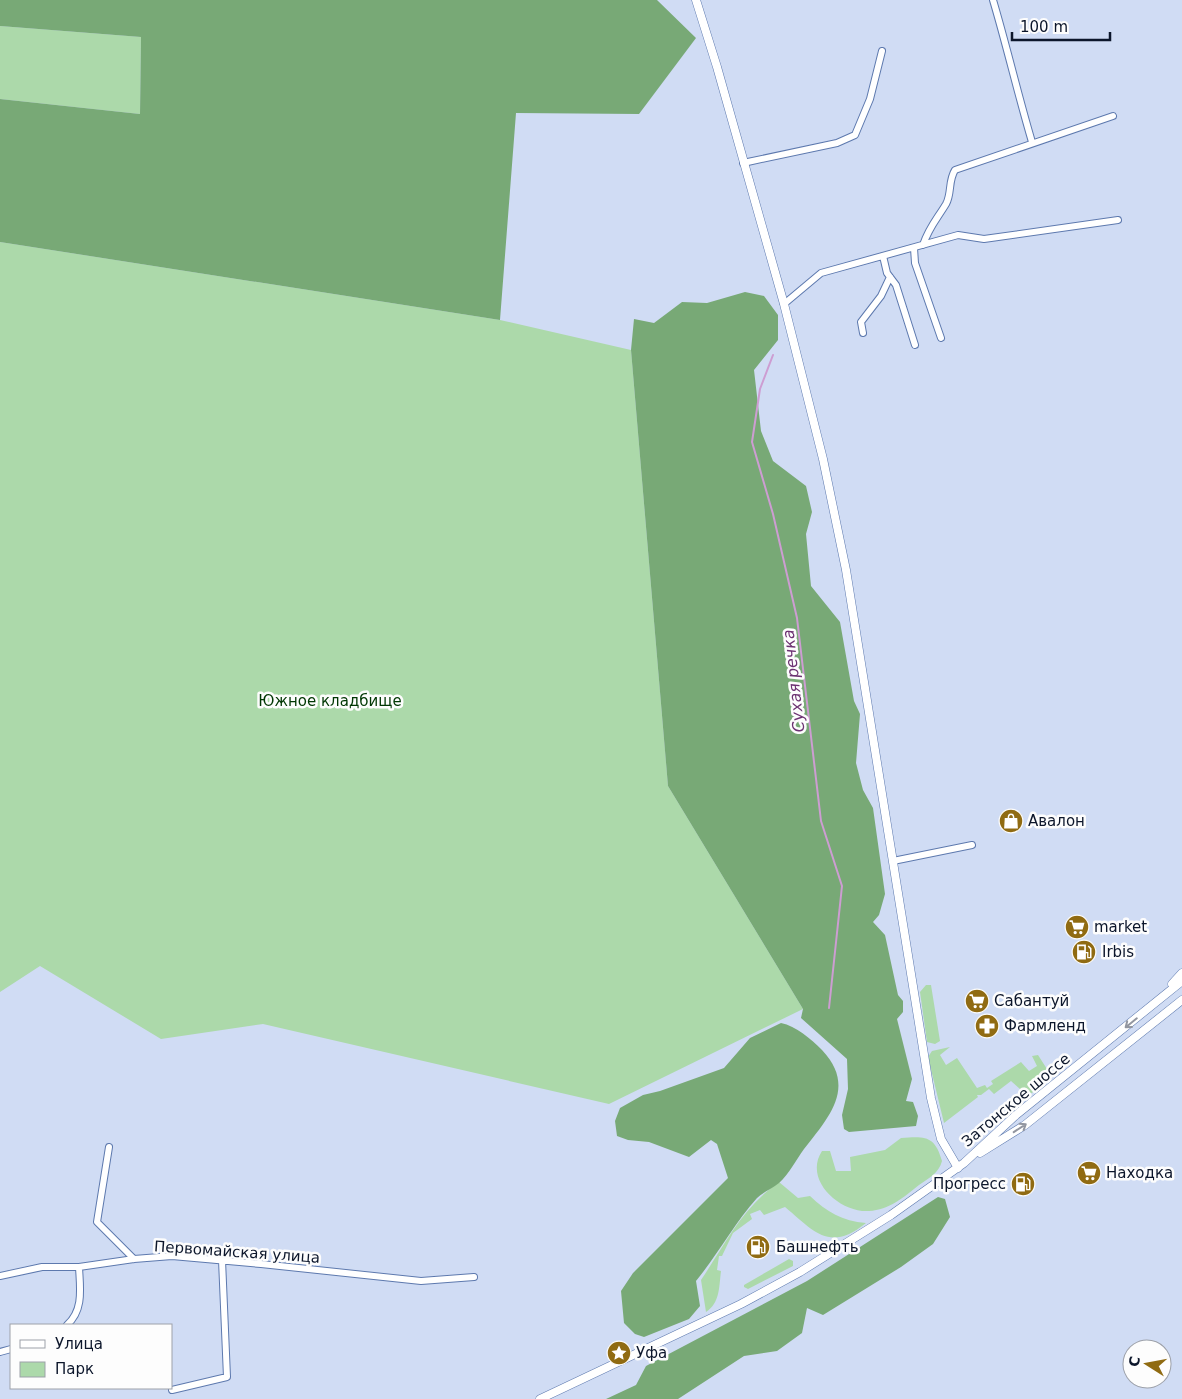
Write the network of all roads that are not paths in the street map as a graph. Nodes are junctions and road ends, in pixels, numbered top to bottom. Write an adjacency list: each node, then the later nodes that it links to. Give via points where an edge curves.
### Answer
1 (696, 0): 6 (main road)
2 (993, 0): 5 (street)
3 (882, 51): 6 (street, via 870,100 855,135 837,144)
4 (1113, 116): 5 (street)
5 (1032, 142): 8 (street, via 955,170 950,178 946,203 929,228)
6 (743, 162): 12 (main road)
7 (1118, 220): 8 (street, via 984,239 958,235)
8 (923, 245): 9 (street)
9 (914, 248): 10 (street); 14 (street)
10 (883, 256): 11 (street); 12 (street, via 820,273)
11 (890, 277): 13 (street, via 881,296 861,322); 15 (street, via 896,285)
12 (784, 304): 17 (main road, via 823,459 846,570)
13 (863, 333)
14 (941, 338)
15 (915, 346)
16 (972, 845): 17 (street)
17 (894, 861): 23 (main road, via 932,1106 941,1138)
18 (1182, 973): 21 (main road)
19 (1182, 981): 21 (main road, Затонское шоссе)
20 (1182, 1000): 23 (main road, Затонское шоссе, one-way to 20, via 1025,1126)
21 (1151, 1008): 23 (main road, Затонское шоссе, one-way to 23, via 1016,1115)
22 (109, 1147): 24 (street, via 97,1222)
23 (961, 1166): 31 (main road, via 800,1272 741,1304)
24 (134, 1258): 25 (street, Первомайская улица, via 172,1256); 26 (street, Первомайская улица)
25 (222, 1260): 28 (street, Первомайская улица, via 421,1282); 30 (street, via 227,1377)
26 (79, 1267): 27 (street, Первомайская улица, via 42,1268); 29 (street, via 80,1304)
27 (0, 1276)
28 (474, 1277)
29 (68, 1324)
30 (172, 1390)
31 (540, 1399)

